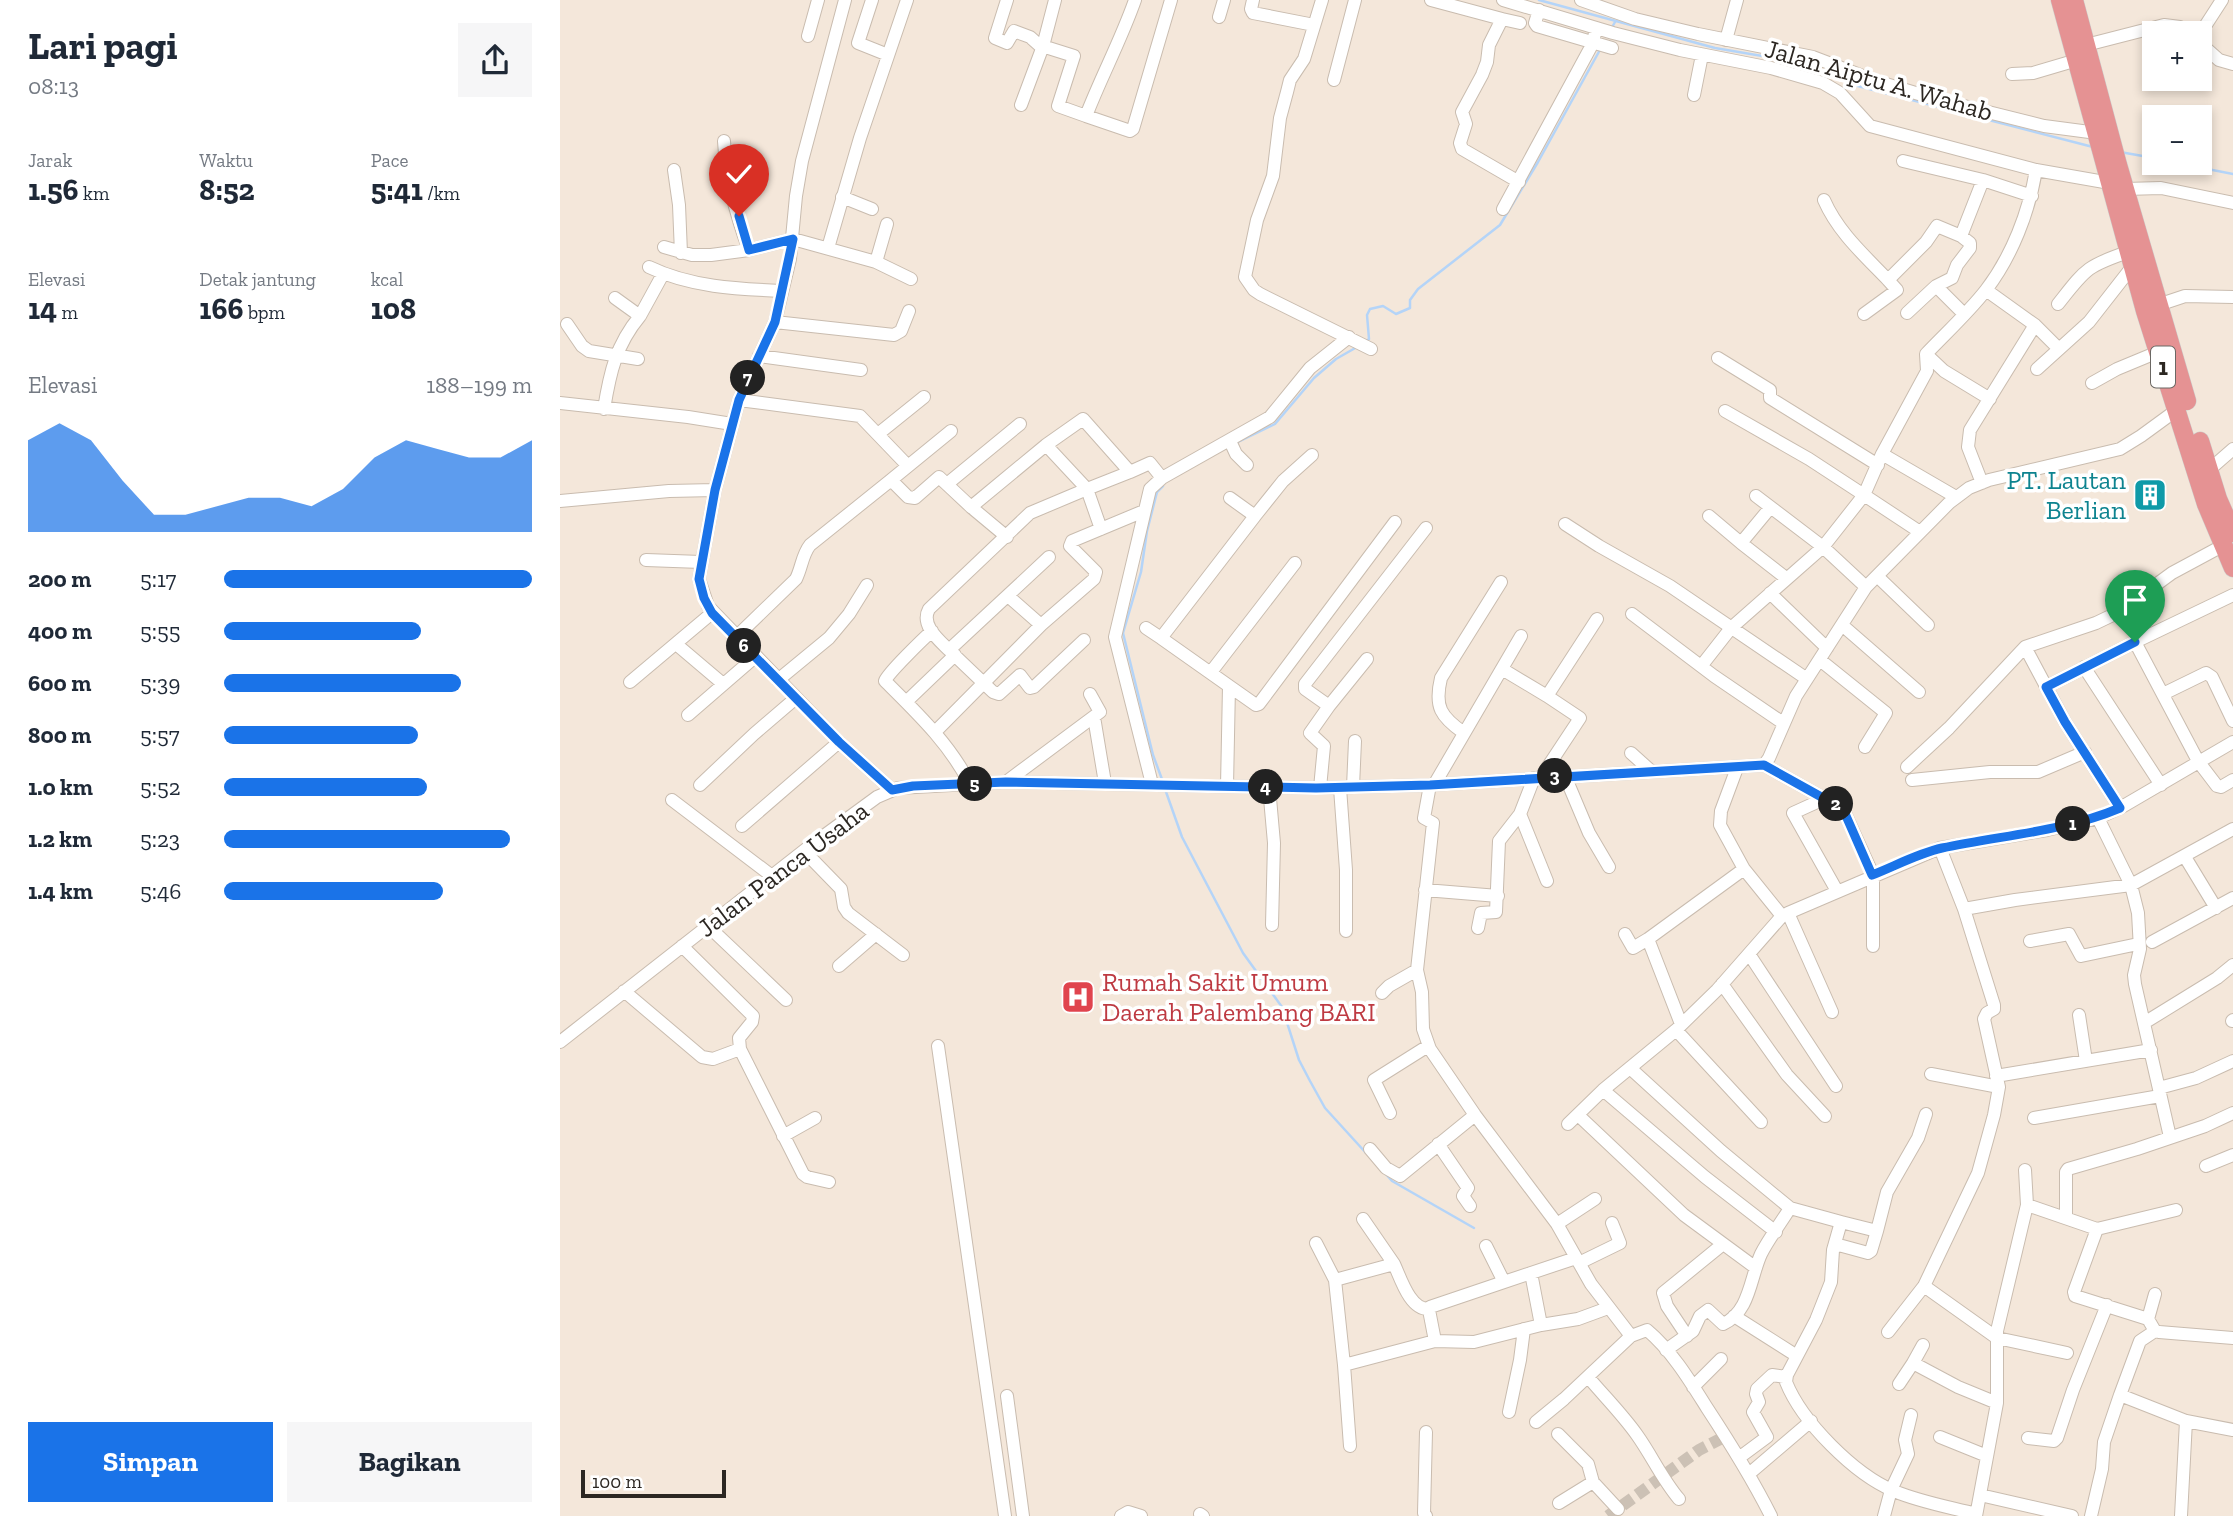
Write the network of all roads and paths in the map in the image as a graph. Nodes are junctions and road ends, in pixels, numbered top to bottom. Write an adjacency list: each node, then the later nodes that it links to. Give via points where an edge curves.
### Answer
1 (818, 0): 28 (street)
2 (845, 0): 58 (street, via 802,161)
3 (872, 0): 34 (street, via 858,43)
4 (907, 0): 34 (street)
5 (1007, 0): 31 (street, via 995,38 1007,43 1014,31)
6 (1055, 0): 31 (street)
7 (1135, 0): 41 (street)
8 (1171, 0): 41 (street, via 1133,129)
9 (1224, 0): 21 (street)
10 (1253, 0): 25 (street, via 1253,13)
11 (1322, 0): 25 (street)
12 (1355, 0): 38 (street)
13 (1433, 0): 22 (street)
14 (1503, 0): 20 (street)
15 (1581, 0): 29 (street, Jalan Aiptu A. Wahab, via 1634,19)
16 (1737, 0): 29 (street)
17 (2060, 0): 32 (highway, 1)
18 (2074, 0): 32 (highway, 1)
19 (2222, 0): 23 (street)
20 (1539, 9): 26 (street); 30 (street, via 1536,25)
21 (1219, 17)
22 (1502, 19): 24 (street); 48 (street, via 1488,47 1482,75 1462,112 1466,124 1460,145)
23 (2208, 21)
24 (1520, 23)
25 (1314, 25): 106 (street, via 1287,92 1273,176 1257,220 1245,277 1260,294 1362,343 1310,368 1269,417)
26 (1598, 28): 30 (street); 35 (street)
27 (2142, 32): 32 (street)
28 (808, 36)
29 (1726, 40): 42 (street, Jalan Aiptu A. Wahab, via 1813,57 1876,81 2043,126)
30 (1601, 45): 48 (street)
31 (1043, 46): 40 (street); 41 (street, via 1074,56 1058,104)
32 (2082, 52): 37 (street, via 2033,73); 42 (highway, 1)
33 (2212, 54): 36 (street)
34 (888, 55): 51 (street)
35 (1702, 55): 39 (street); 46 (street, via 1823,83 1840,93 1870,127)
36 (2233, 64)
37 (2012, 74)
38 (1334, 80)
39 (1694, 95)
40 (1021, 105)
41 (1086, 116)
42 (2102, 133): 49 (highway, 1)
43 (724, 141): 61 (street, via 725,164)
44 (1903, 161): 47 (street)
45 (674, 170): 62 (street)
46 (2036, 170): 49 (street); 50 (street)
47 (1983, 180): 50 (street); 57 (street)
48 (1518, 182): 55 (street)
49 (2118, 186): 53 (street, via 2161,188); 63 (highway, 1); 76 (highway, 1)
50 (2032, 196): 71 (street, via 2013,243)
51 (842, 197): 54 (street); 60 (street)
52 (1824, 200): 68 (street, via 1842,230)
53 (2233, 203)
54 (872, 209)
55 (1503, 209)
56 (887, 225): 64 (street)
57 (1961, 236): 68 (street, via 1937,226); 69 (street, via 1970,248 1952,278)
58 (793, 239): 60 (street); 61 (street); 72 (street)
59 (664, 247): 62 (street)
60 (828, 248): 64 (street)
61 (749, 250): 62 (street)
62 (681, 253)
63 (2130, 259): 75 (street, via 2098,262 2085,270); 84 (street, via 2089,323); 85 (highway, 1)
64 (876, 262): 67 (street)
65 (649, 267): 66 (street)
66 (663, 274): 72 (street, via 683,281); 80 (street)
67 (911, 279)
68 (1888, 280): 70 (street)
69 (1936, 286): 70 (street, via 1911,310); 79 (street)
70 (1897, 290): 78 (street)
71 (1986, 290): 79 (street); 83 (street)
72 (782, 291): 81 (street)
73 (2233, 297): 76 (street, via 2185,296)
74 (615, 298): 80 (street)
75 (2057, 304)
76 (2158, 305): 112 (highway, 1)
77 (909, 312): 81 (street, via 901,331 894,335)
78 (1864, 314)
79 (1964, 314): 86 (street)
80 (640, 316): 87 (street, via 621,341)
81 (775, 322): 88 (street)
82 (567, 324): 87 (street, via 585,349)
83 (2035, 325): 84 (street); 95 (street)
84 (2059, 349): 91 (street)
85 (2158, 352): 93 (street); 99 (highway, 1)
86 (1926, 355): 95 (street); 109 (street, via 1927,371)
87 (617, 356): 90 (street); 98 (street)
88 (759, 356): 92 (street); 96 (street)
89 (1718, 358): 109 (street, via 1770,390 1770,398)
90 (638, 359)
91 (2037, 369)
92 (861, 370)
93 (2092, 383)
94 (924, 397): 104 (street)
95 (1990, 399): 116 (street, via 1968,436 1970,456)
96 (739, 400): 101 (street); 104 (street, via 860,416)
97 (560, 403): 98 (street)
98 (604, 409): 101 (street)
99 (2178, 409): 116 (street, via 2120,449); 137 (highway, 1, via 2206,504)
100 (1725, 411): 120 (street)
101 (732, 424): 119 (street)
102 (1020, 424): 117 (street)
103 (951, 431): 111 (street)
104 (878, 434): 111 (street)
105 (1046, 445): 113 (street, via 1083,419); 118 (street); 125 (street)
106 (1232, 446): 110 (street); 114 (street)
107 (2233, 449): 112 (street)
108 (1312, 455): 129 (street)
109 (1880, 459): 120 (street); 122 (street)
110 (1247, 465)
111 (908, 466): 115 (street)
112 (2209, 470): 128 (highway, 1)
113 (1130, 472): 114 (street, via 1150,463); 118 (street)
114 (1162, 478): 127 (street, via 1150,489)
115 (891, 480): 117 (street, via 912,498 937,478); 163 (street, via 810,545 796,579)
116 (1982, 482): 122 (street)
117 (947, 484): 125 (street)
118 (1087, 488): 134 (street); 136 (street, via 1030,513)
119 (715, 490): 124 (street); 142 (street)
120 (1864, 495): 135 (street); 139 (street)
121 (1756, 496): 126 (street)
122 (1956, 497): 135 (street)
123 (1230, 498): 129 (street)
124 (560, 501)
125 (971, 508): 136 (street)
126 (1770, 508): 138 (street); 139 (street)
127 (1144, 510): 134 (street); 214 (street, via 1115,637)
128 (2229, 510): 137 (highway, 1)
129 (1255, 516): 164 (street)
130 (1709, 516): 138 (street)
131 (1395, 522): 183 (street, via 1259,704)
132 (1565, 524): 160 (street)
133 (1426, 528): 191 (street, via 1305,684 1305,689)
134 (1101, 529): 156 (street, via 1075,539 1070,546 1096,572 1094,579)
135 (1920, 533): 145 (street)
136 (1007, 537): 161 (street, via 929,609 926,618)
137 (2228, 539): 144 (highway, 1); 168 (street, via 2164,578 2142,601 2096,623)
138 (1741, 543): 146 (street)
139 (1823, 547): 146 (street); 149 (street)
140 (1049, 557): 152 (street)
141 (646, 560): 142 (street)
142 (701, 562): 153 (street, via 701,588)
143 (1295, 563): 177 (street)
144 (2233, 568)
145 (1877, 576): 149 (street); 158 (street)
146 (1786, 578): 150 (street)
147 (1501, 582): 197 (street, via 1441,678 1438,704 1449,722)
148 (867, 585): 179 (street, via 829,638)
149 (1866, 587): 157 (street)
150 (1770, 593): 160 (street); 169 (street)
151 (2233, 595): 166 (street)
152 (1008, 596): 156 (street); 170 (street)
153 (712, 613): 163 (street); 167 (street)
154 (1632, 614): 174 (street)
155 (1597, 619): 188 (street)
156 (1041, 625): 182 (street)
157 (1842, 625): 169 (street); 185 (street)
158 (1928, 625)
159 (1146, 628): 164 (street)
160 (1731, 628): 174 (street); 178 (street)
161 (932, 631): 170 (street); 190 (street, via 885,679)
162 (1521, 636): 176 (street)
163 (736, 638): 171 (street)
164 (1161, 638): 177 (street)
165 (1084, 640): 182 (street, via 1032,688 1021,675 1000,694)
166 (2135, 642): 175 (street); 187 (street)
167 (676, 644): 180 (street); 181 (street)
168 (2025, 647): 184 (street); 202 (street, via 1909,773 2038,772)
169 (1827, 648): 173 (street)
170 (952, 653): 182 (street); 190 (street)
171 (755, 657): 179 (street); 181 (street)
172 (1367, 659): 191 (street)
173 (1819, 660): 178 (street); 201 (street, via 1886,713)
174 (1702, 665): 195 (street)
175 (2084, 667): 184 (street); 217 (street)
176 (1502, 669): 188 (street); 197 (street)
177 (1211, 672): 183 (street)
178 (1807, 679): 195 (street)
179 (778, 680): 189 (street)
180 (631, 682)
181 (722, 683): 192 (street)
182 (985, 683): 196 (street)
183 (1229, 686): 218 (street)
184 (2046, 687): 202 (street)
185 (1919, 692)
186 (1090, 694): 193 (street, via 1100,711)
187 (2163, 694): 194 (street, via 2206,673); 204 (street)
188 (1547, 696): 209 (street, via 1580,718)
189 (796, 698): 199 (street); 215 (street)
190 (906, 702): 196 (street)
191 (1329, 706): 220 (street, via 1310,733 1324,746)
192 (688, 715)
193 (1094, 717): 211 (street); 212 (street)
194 (2233, 721)
195 (1783, 723): 205 (street)
196 (935, 732): 213 (street)
197 (1464, 733): 216 (street)
198 (1355, 741): 221 (street)
199 (839, 742): 222 (street); 228 (street)
200 (2233, 742): 204 (street)
201 (1865, 747)
202 (2085, 752): 225 (street)
203 (1632, 753): 207 (street)
204 (2199, 761): 210 (street, via 2217,786); 217 (street)
205 (1764, 765): 206 (street, Jalan Panca Usaha); 223 (street)
206 (1737, 768): 207 (street, Jalan Panca Usaha); 234 (street, via 1720,825)
207 (1651, 771): 208 (street, Jalan Panca Usaha)
208 (1565, 776): 209 (street, Jalan Panca Usaha); 233 (street)
209 (1538, 778): 216 (street, Jalan Panca Usaha); 226 (street)
210 (2233, 780)
211 (1006, 782): 212 (street, Jalan Panca Usaha); 213 (street, Jalan Panca Usaha)
212 (1105, 783): 214 (street, Jalan Panca Usaha)
213 (970, 784): 222 (street, Jalan Panca Usaha)
214 (1154, 784): 218 (street, Jalan Panca Usaha)
215 (700, 785)
216 (1432, 785): 221 (street, Jalan Panca Usaha); 239 (street, via 1424,817 1433,822)
217 (2161, 785): 225 (street)
218 (1227, 786): 219 (street, Jalan Panca Usaha)
219 (1269, 787): 220 (street, Jalan Panca Usaha); 246 (street, via 1275,843)
220 (1320, 788): 221 (street, Jalan Panca Usaha)
221 (1346, 788): 249 (street)
222 (892, 790): 231 (street, Jalan Panca Usaha)
223 (1826, 798): 235 (street, via 1843,809); 240 (street, via 1793,813)
224 (672, 800): 236 (street)
225 (2120, 808): 227 (street)
226 (1520, 814): 237 (street); 241 (street, via 1499,841)
227 (2098, 818): 230 (street); 238 (street)
228 (742, 825)
229 (2233, 829): 232 (street)
230 (1940, 848): 235 (street); 244 (street)
231 (804, 851): 236 (street, Jalan Panca Usaha); 250 (street, via 841,889 848,913)
232 (2185, 857): 238 (street); 243 (street)
233 (1609, 867)
234 (1744, 869): 245 (street); 252 (street)
235 (1872, 875): 240 (street); 257 (street)
236 (772, 876): 247 (street, Jalan Panca Usaha)
237 (1547, 881)
238 (2131, 885): 244 (street); 255 (street, via 2138,913)
239 (1425, 890): 241 (street); 262 (street)
240 (1837, 891): 245 (street)
241 (1498, 895): 248 (street, via 1496,912 1480,913)
242 (2233, 898): 243 (street)
243 (2216, 908): 254 (street)
244 (1964, 909): 280 (street, via 1994,1005 1984,1019)
245 (1785, 914): 258 (street); 267 (street)
246 (1272, 925)
247 (708, 926): 256 (street, Jalan Panca Usaha); 266 (street)
248 (1478, 928)
249 (1346, 931)
250 (876, 934): 259 (street); 261 (street)
251 (1625, 934): 252 (street, via 1633,948)
252 (1648, 939): 270 (street)
253 (2030, 942): 255 (street, via 2069,934 2081,956)
254 (2152, 943)
255 (2138, 944): 269 (street, via 2134,978)
256 (682, 946): 264 (street, Jalan Panca Usaha); 274 (street, via 753,1016 739,1038)
257 (1873, 946)
258 (1749, 954): 263 (street); 281 (street)
259 (903, 955)
260 (2233, 965): 269 (street)
261 (839, 966)
262 (1417, 970): 265 (street); 273 (street)
263 (1722, 984): 270 (street); 289 (street, via 1787,1075)
264 (624, 991): 271 (street, Jalan Panca Usaha); 274 (street, via 702,1057 713,1059)
265 (1382, 993)
266 (786, 1000)
267 (1832, 1012)
268 (2079, 1015): 276 (street)
269 (2144, 1023): 275 (street)
270 (1679, 1028): 278 (street); 292 (street)
271 (560, 1042)
272 (938, 1046): 376 (street)
273 (1428, 1046): 284 (street, via 1374,1080); 287 (street)
274 (740, 1049): 294 (street)
275 (2151, 1050): 276 (street); 283 (street)
276 (2086, 1061): 280 (street)
277 (2233, 1061): 283 (street)
278 (1630, 1068): 282 (street); 305 (street)
279 (1931, 1074): 280 (street)
280 (1997, 1082): 325 (street, via 1994,1115 1978,1173)
281 (1836, 1086)
282 (1603, 1090): 288 (street); 314 (street)
283 (2160, 1092): 291 (street); 295 (street)
284 (1390, 1112)
285 (2233, 1113): 295 (street)
286 (1926, 1114): 313 (street, via 1918,1138 1887,1192)
287 (1475, 1115): 296 (street); 311 (street)
288 (1578, 1115): 293 (street); 316 (street, via 1684,1215)
289 (1825, 1116)
290 (815, 1118): 294 (street)
291 (2034, 1118)
292 (1761, 1122)
293 (1568, 1124)
294 (783, 1136): 301 (street, via 804,1176)
295 (2170, 1136): 307 (street, via 2068,1169)
296 (1438, 1144): 297 (street, via 1398,1176); 304 (street, via 1468,1188 1463,1196)
297 (1370, 1149)
298 (2233, 1156): 299 (street)
299 (2206, 1166)
300 (2025, 1170): 303 (street)
301 (829, 1182)
302 (1595, 1199): 311 (street)
303 (2028, 1205): 307 (street); 338 (street)
304 (1470, 1206)
305 (1790, 1208): 309 (street); 314 (street)
306 (2176, 1210): 312 (street)
307 (2066, 1218): 312 (street)
308 (1363, 1219): 320 (street)
309 (1841, 1222): 313 (street); 317 (street)
310 (1612, 1223): 319 (street, via 1620,1243)
311 (1557, 1224): 319 (street)
312 (2097, 1229): 327 (street, via 2074,1294)
313 (1877, 1231): 317 (street, via 1868,1254)
314 (1776, 1232): 321 (street)
315 (1316, 1243): 323 (street)
316 (1723, 1244): 321 (street); 337 (street, via 1664,1293)
317 (1835, 1244): 344 (street, via 1831,1282)
318 (1486, 1246): 324 (street)
319 (1578, 1261): 322 (street); 328 (street)
320 (1394, 1264): 323 (street); 329 (street, via 1417,1306)
321 (1756, 1268): 330 (street, via 1748,1297)
322 (1531, 1273): 324 (street); 332 (street)
323 (1335, 1280): 347 (street)
324 (1504, 1282): 329 (street)
325 (1924, 1286): 335 (street); 338 (street)
326 (2155, 1294): 331 (street)
327 (2107, 1305): 331 (street); 364 (street, via 2057,1438)
328 (1608, 1308): 332 (street); 336 (street)
329 (1430, 1309): 340 (street)
330 (1734, 1316): 337 (street, via 1724,1325 1707,1310); 344 (street)
331 (2148, 1319): 334 (street)
332 (1541, 1325): 333 (street)
333 (1524, 1329): 340 (street, via 1467,1343); 355 (street)
334 (2155, 1331): 339 (street); 352 (street, via 2137,1347)
335 (1888, 1332)
336 (1631, 1336): 342 (street, via 1647,1330); 348 (street)
337 (1687, 1336): 342 (street)
338 (1997, 1338): 343 (street); 354 (street)
339 (2233, 1338)
340 (1435, 1341): 347 (street)
341 (1923, 1345): 346 (street)
342 (1666, 1350): 351 (street)
343 (2067, 1353)
344 (1797, 1356): 349 (street)
345 (1721, 1359): 351 (street)
346 (1913, 1363): 350 (street); 354 (street)
347 (1343, 1365): 365 (street)
348 (1588, 1377): 359 (street); 372 (street, via 1636,1433)
349 (1786, 1377): 357 (street, via 1787,1387); 367 (street, via 1772,1374 1758,1389 1759,1402 1752,1412 1767,1437)
350 (1899, 1384)
351 (1693, 1387): 367 (street)
352 (2120, 1395): 358 (street); 384 (street, via 2104,1442)
353 (1006, 1396): 377 (street)
354 (1997, 1403): 366 (street)
355 (1509, 1412)
356 (1911, 1415): 370 (street, via 1905,1440 1909,1454)
357 (1811, 1421): 368 (street); 370 (street, via 1839,1453)
358 (2186, 1421): 360 (street); 385 (street)
359 (1535, 1422)
360 (2233, 1430)
361 (1426, 1432): 380 (street)
362 (1558, 1434): 369 (street, via 1590,1467)
363 (1940, 1437): 366 (street)
364 (2028, 1438)
365 (1350, 1446)
366 (1987, 1456): 371 (street)
367 (1740, 1457): 368 (street)
368 (1750, 1473): 381 (street)
369 (1593, 1482): 373 (street); 374 (street)
370 (1891, 1490): 375 (street); 382 (street)
371 (1980, 1495): 375 (street); 383 (street)
372 (1679, 1499)
373 (1559, 1503)
374 (1618, 1509)
375 (1976, 1515)
376 (1005, 1516)
377 (1023, 1516)
378 (1121, 1516): 379 (street, via 1128,1512)
379 (1141, 1516)
380 (1426, 1516)
381 (1771, 1516)
382 (1884, 1516)
383 (2072, 1516)
384 (2091, 1516)
385 (2181, 1516)

